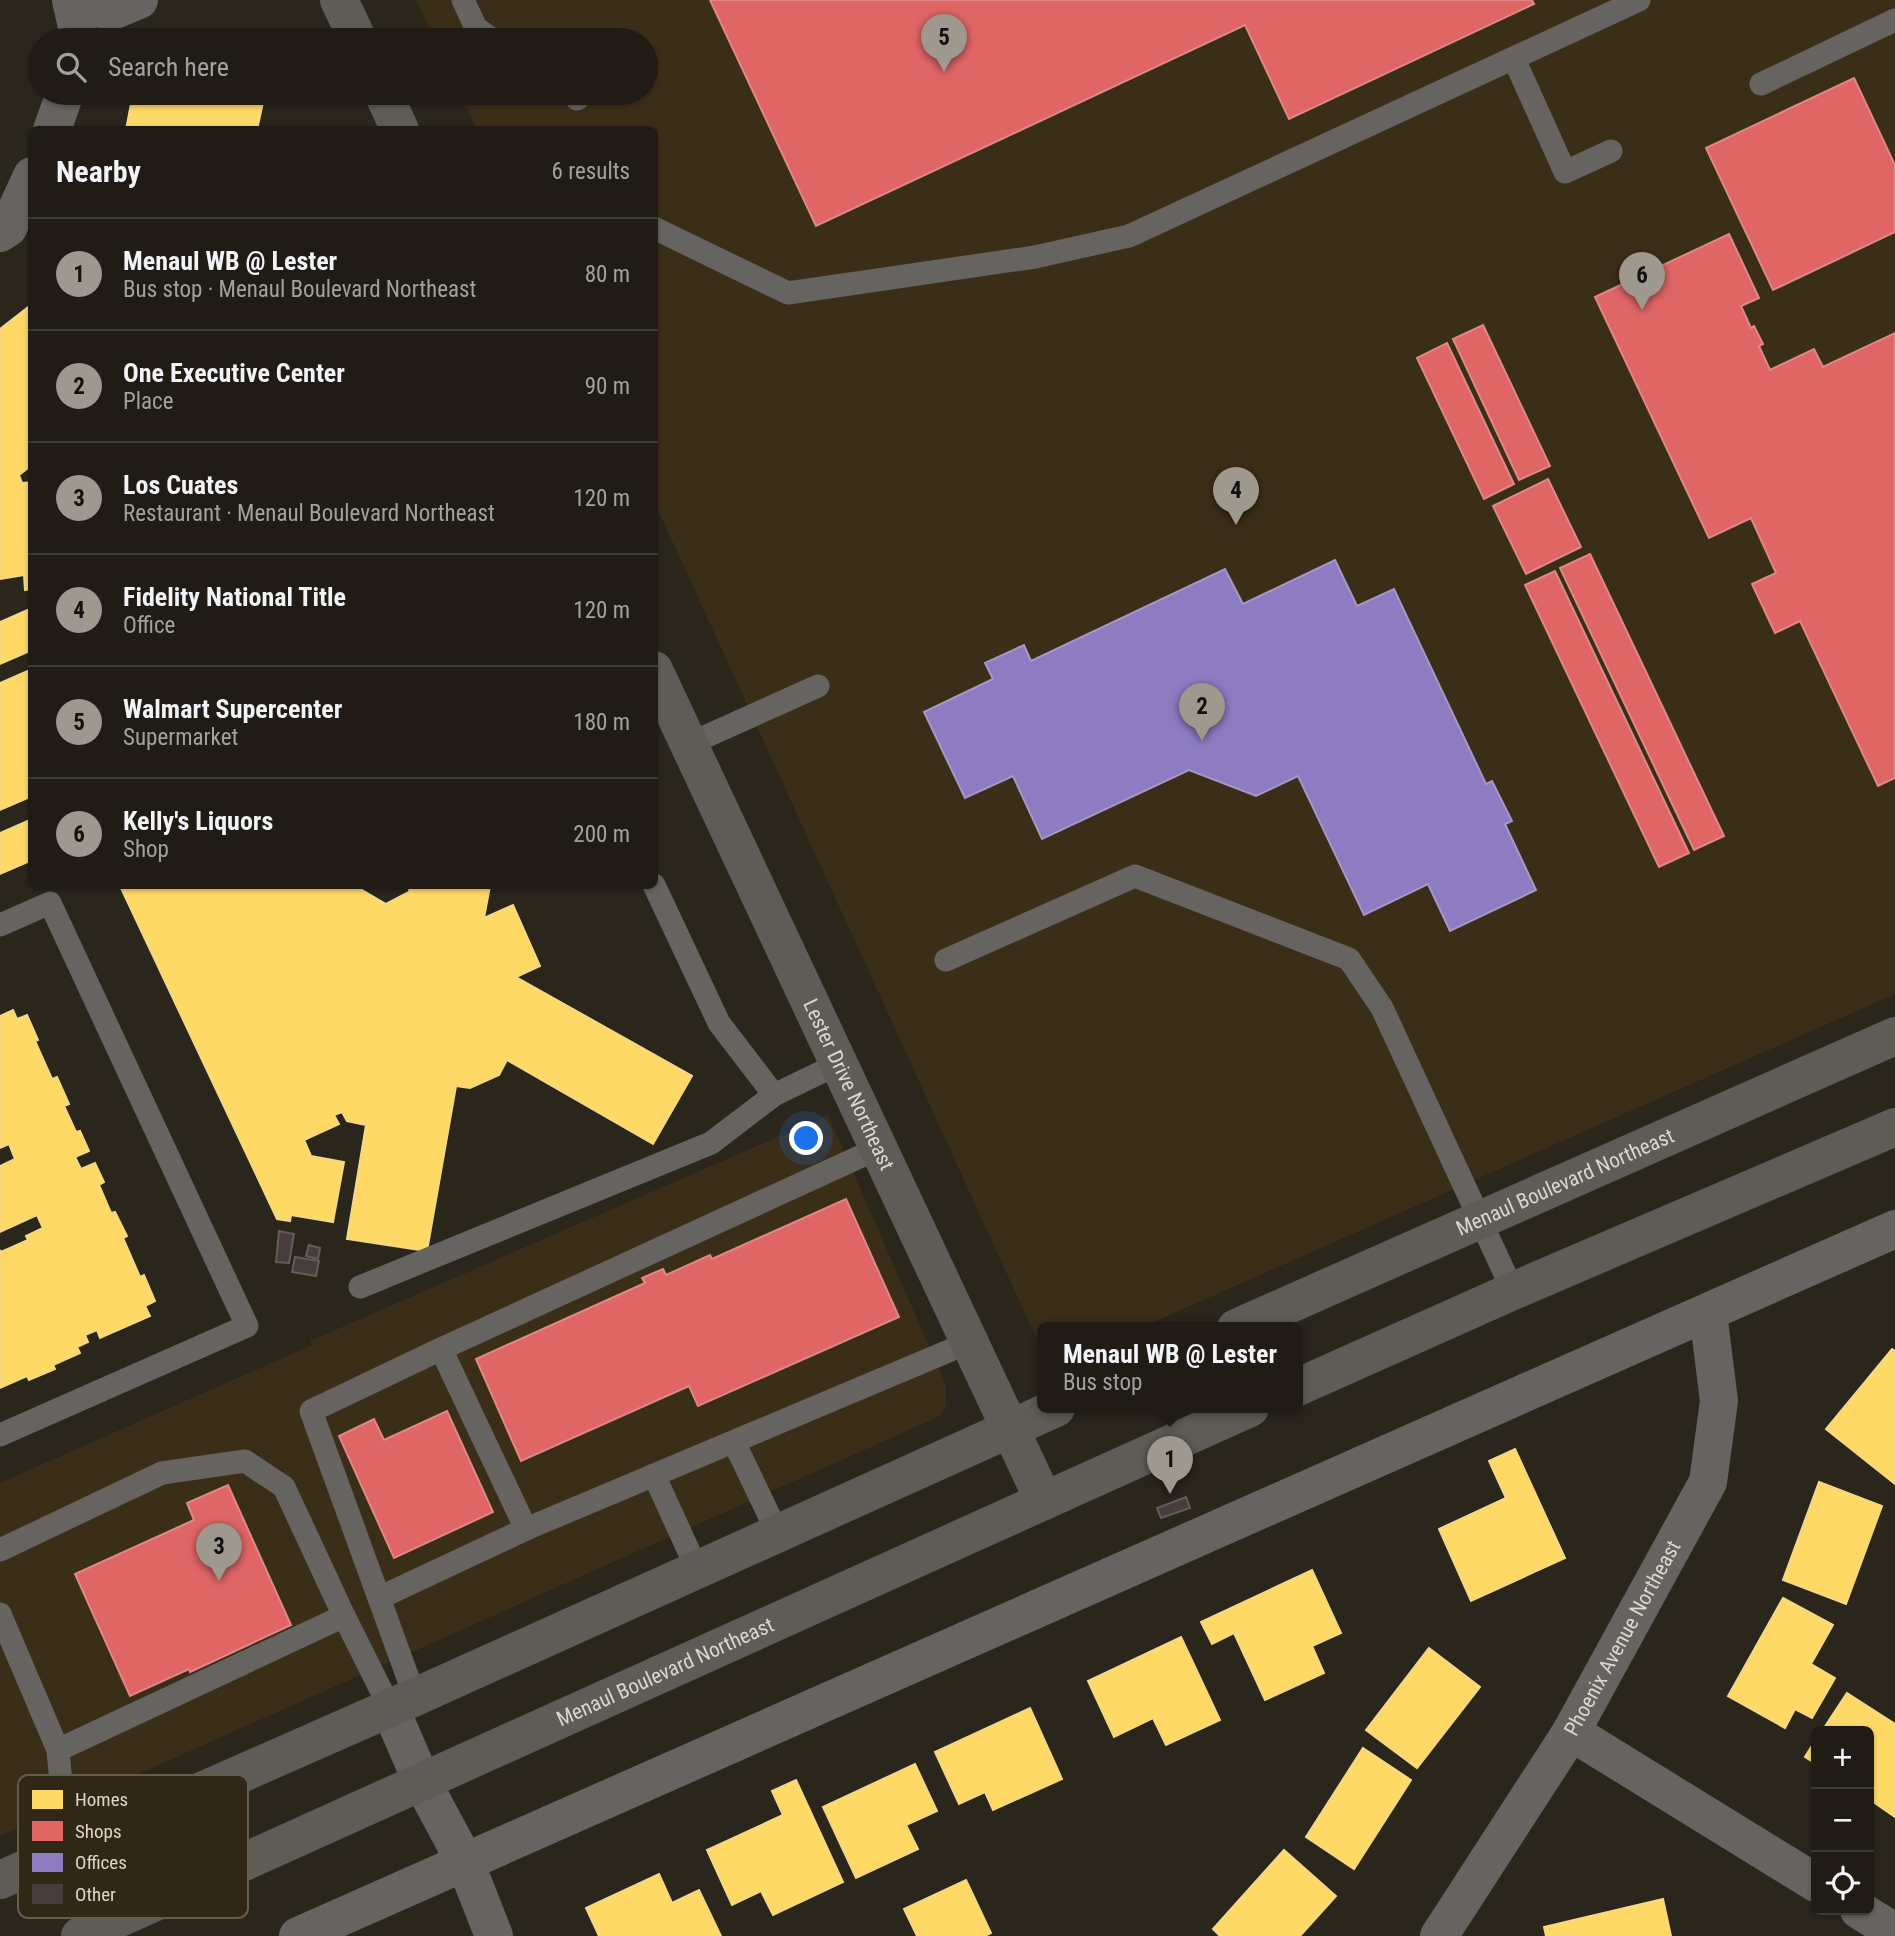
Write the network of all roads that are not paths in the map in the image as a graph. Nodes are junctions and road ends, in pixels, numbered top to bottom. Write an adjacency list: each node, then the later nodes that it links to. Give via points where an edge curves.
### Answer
1 (71, 0): 8 (street)
2 (81, 0): 3 (street, via 110,12)
3 (139, 0)
4 (339, 0): 9 (main road)
5 (463, 0): 10 (lane)
6 (1639, 0): 11 (lane)
7 (1895, 20): 12 (lane)
8 (77, 28)
9 (352, 28)
10 (477, 28)
11 (1514, 59): 17 (lane, via 1565,172); 19 (lane, via 1129,236 1035,257 788,293)
12 (1760, 84)
13 (61, 105): 15 (street)
14 (389, 105): 16 (main road)
15 (53, 126)
16 (398, 126)
17 (1611, 151)
18 (28, 185): 20 (street, via 8,228)
19 (658, 230)
20 (0, 233)
21 (658, 678): 23 (main road, Lester Drive Northeast)
22 (818, 686): 23 (lane)
23 (689, 744): 28 (main road, Lester Drive Northeast)
24 (656, 889): 29 (lane, via 719,1023)
25 (0, 925): 44 (lane, via 50,903 247,1326)
26 (946, 960): 32 (lane, via 1135,876 1349,959 1382,1008)
27 (1895, 1036): 32 (main road, Menaul Boulevard Northeast)
28 (840, 1063): 29 (lane); 31 (main road, Lester Drive Northeast)
29 (774, 1095): 34 (lane, via 711,1143)
30 (1895, 1127): 35 (main road)
31 (879, 1147): 38 (main road, Lester Drive Northeast); 39 (lane)
32 (1479, 1220): 35 (lane); 37 (main road, Menaul Boulevard Northeast)
33 (1895, 1229): 36 (street)
34 (360, 1287)
35 (1513, 1291): 40 (main road)
36 (1708, 1313): 56 (street, Phoenix Avenue Northeast, via 1719,1401 1708,1482); 62 (street)
37 (1250, 1322)
38 (970, 1342): 43 (main road, Lester Drive Northeast); 45 (lane)
39 (441, 1349): 48 (lane); 52 (lane, via 311,1411)
40 (1303, 1385)
41 (1045, 1413): 43 (main road)
42 (1239, 1413): 47 (main road, Menaul Boulevard Northeast)
43 (1011, 1428): 47 (main road, Lester Drive Northeast); 49 (main road)
44 (0, 1434)
45 (734, 1442): 46 (lane); 49 (lane)
46 (654, 1475): 48 (lane); 51 (lane)
47 (1044, 1501): 60 (main road, Menaul Boulevard Northeast)
48 (526, 1529): 52 (lane)
49 (778, 1534): 51 (main road)
50 (0, 1550): 54 (lane, via 162,1473 245,1461 284,1487)
51 (697, 1569): 55 (main road)
52 (379, 1598): 55 (lane)
53 (0, 1614): 57 (lane)
54 (344, 1616): 55 (lane); 57 (lane)
55 (402, 1703): 59 (main road); 60 (street)
56 (1571, 1732): 65 (street); 72 (street, Phoenix Avenue Northeast)
57 (58, 1750): 58 (lane)
58 (60, 1775)
59 (239, 1775)
60 (422, 1782): 61 (main road, Menaul Boulevard Northeast); 62 (street)
61 (248, 1860)
62 (465, 1862): 70 (street); 71 (street)
63 (18, 1872): 64 (main road)
64 (0, 1880)
65 (1811, 1880)
66 (1867, 1915): 68 (street)
67 (120, 1918): 69 (main road, Menaul Boulevard Northeast)
68 (1895, 1932)
69 (80, 1936)
70 (298, 1936)
71 (494, 1936)
72 (1439, 1936)

